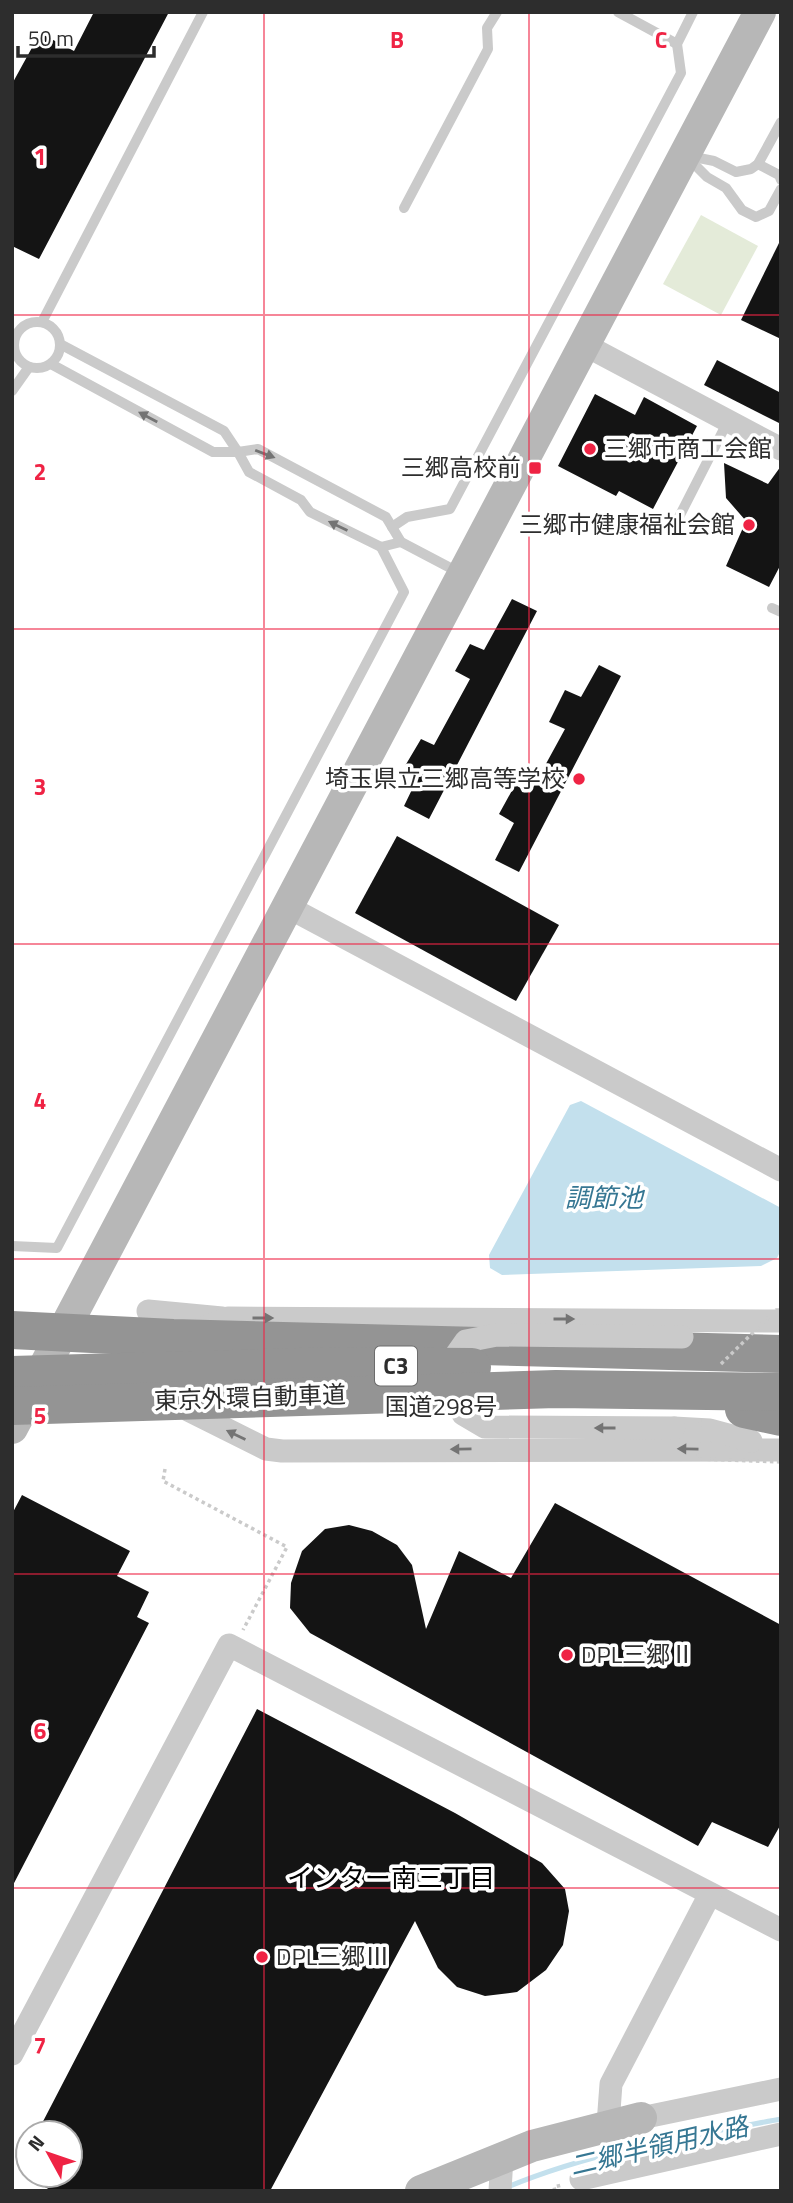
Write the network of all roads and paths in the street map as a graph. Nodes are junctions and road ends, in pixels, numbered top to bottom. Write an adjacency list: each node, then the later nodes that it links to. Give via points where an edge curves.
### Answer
1 (203, 12): 13 (lane)
2 (497, 12): 12 (lane, via 487,28 488,49)
3 (618, 12): 6 (lane)
4 (693, 12): 6 (lane)
5 (760, 12): 8 (street)
6 (677, 44): 24 (lane, via 681,73 450,509 407,517)
7 (781, 122): 9 (lane)
8 (686, 156): 9 (lane, via 714,161 736,172); 11 (lane, via 726,188 742,210 756,217 769,211); 16 (street)
9 (758, 164): 10 (lane)
10 (781, 180)
11 (781, 190)
12 (404, 208)
13 (42, 322): 14 (lane, via 27,323); 15 (lane, via 55,330)
14 (14, 332): 18 (lane, via 15,354)
15 (60, 344): 17 (lane); 22 (lane, via 224,431)
16 (584, 345): 20 (street); 27 (street)
17 (51, 364): 18 (lane); 22 (lane, one-way to 17, via 212,452)
18 (29, 367): 19 (lane)
19 (12, 391)
20 (728, 421): 21 (street); 23 (lane)
21 (781, 449)
22 (238, 452): 24 (lane, one-way to 24, via 258,449 386,517); 26 (lane, one-way to 22, via 310,512 301,500 249,472)
23 (678, 519)
24 (392, 527): 25 (lane)
25 (401, 542): 26 (lane); 27 (lane)
26 (381, 547): 30 (lane, via 404,592 71,1223 57,1248)
27 (463, 574): 28 (street)
28 (286, 906): 29 (street); 35 (street)
29 (781, 1170)
30 (12, 1245)
31 (228, 1318): 33 (street); 33 (street); 36 (street, one-way to 36)
32 (781, 1321): 36 (street)
33 (161, 1324): 35 (highway); 36 (highway)
34 (12, 1330): 35 (highway)
35 (64, 1332): 46 (street)
36 (737, 1335): 37 (highway); 39 (highway); 48 (street, one-way to 36, bridge, via 710,1430 485,1427 463,1414 455,1398 454,1358 466,1341 497,1335)
37 (781, 1348)
38 (12, 1354): 40 (highway, bridge, via 238,1357)
39 (781, 1354)
40 (333, 1366): 41 (highway, 東京外環自動車道 / C3, bridge); 42 (highway, 東京外環自動車道 / C3, bridge)
41 (781, 1370)
42 (12, 1375)
43 (781, 1392): 46 (highway, 東京外環自動車道 / C3, bridge, via 556,1389)
44 (762, 1410): 45 (highway, 国道298号, via 385,1407); 47 (highway, 国道298号)
45 (190, 1411): 46 (highway, 国道298号); 48 (street, one-way to 45, via 282,1451 266,1449)
46 (14, 1416)
47 (781, 1417)
48 (781, 1450)
49 (166, 1469): 50 (path, via 163,1481 286,1547)
50 (234, 1647): 51 (street); 53 (street, via 229,1644)
51 (710, 1894): 52 (street); 56 (street, via 611,2084)
52 (781, 1930)
53 (12, 2054)
54 (781, 2090): 55 (street)
55 (641, 2118): 56 (street)
56 (608, 2124): 58 (street)
57 (781, 2133): 59 (street)
58 (502, 2157): 60 (street); 61 (street)
59 (581, 2179)
60 (421, 2191)
61 (500, 2191)

